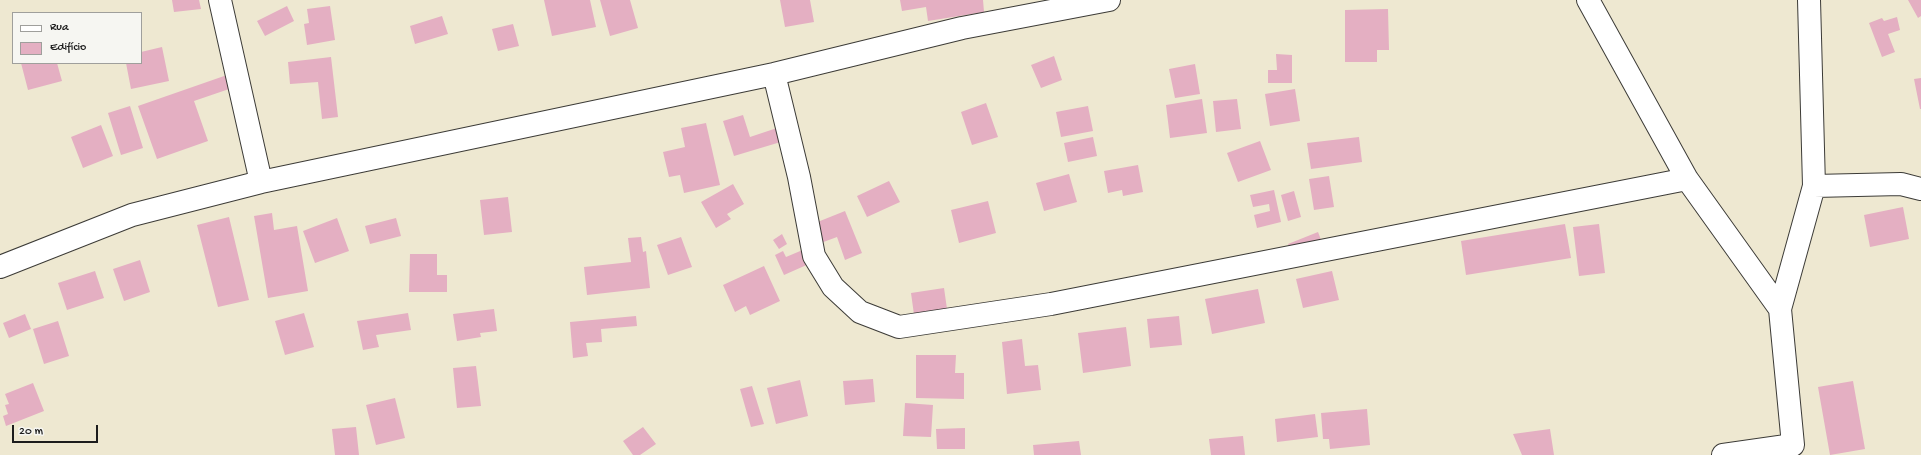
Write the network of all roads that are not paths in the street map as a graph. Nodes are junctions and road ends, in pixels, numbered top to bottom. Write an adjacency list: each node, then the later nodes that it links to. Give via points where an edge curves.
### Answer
1 (220, 0): 7 (street)
2 (1109, 0): 5 (street, via 962,28)
3 (1588, 0): 6 (street)
4 (1809, 0): 8 (street)
5 (774, 74): 6 (street, via 799,177 814,256 832,287 860,312 899,327 1050,304); 7 (street)
6 (1687, 179): 11 (street)
7 (261, 182): 10 (street, via 132,216)
8 (1814, 186): 9 (street, via 1902,184); 11 (street)
9 (1921, 189)
10 (0, 267)
11 (1780, 309): 12 (street)
12 (1794, 450): 13 (street)
13 (1723, 455)

